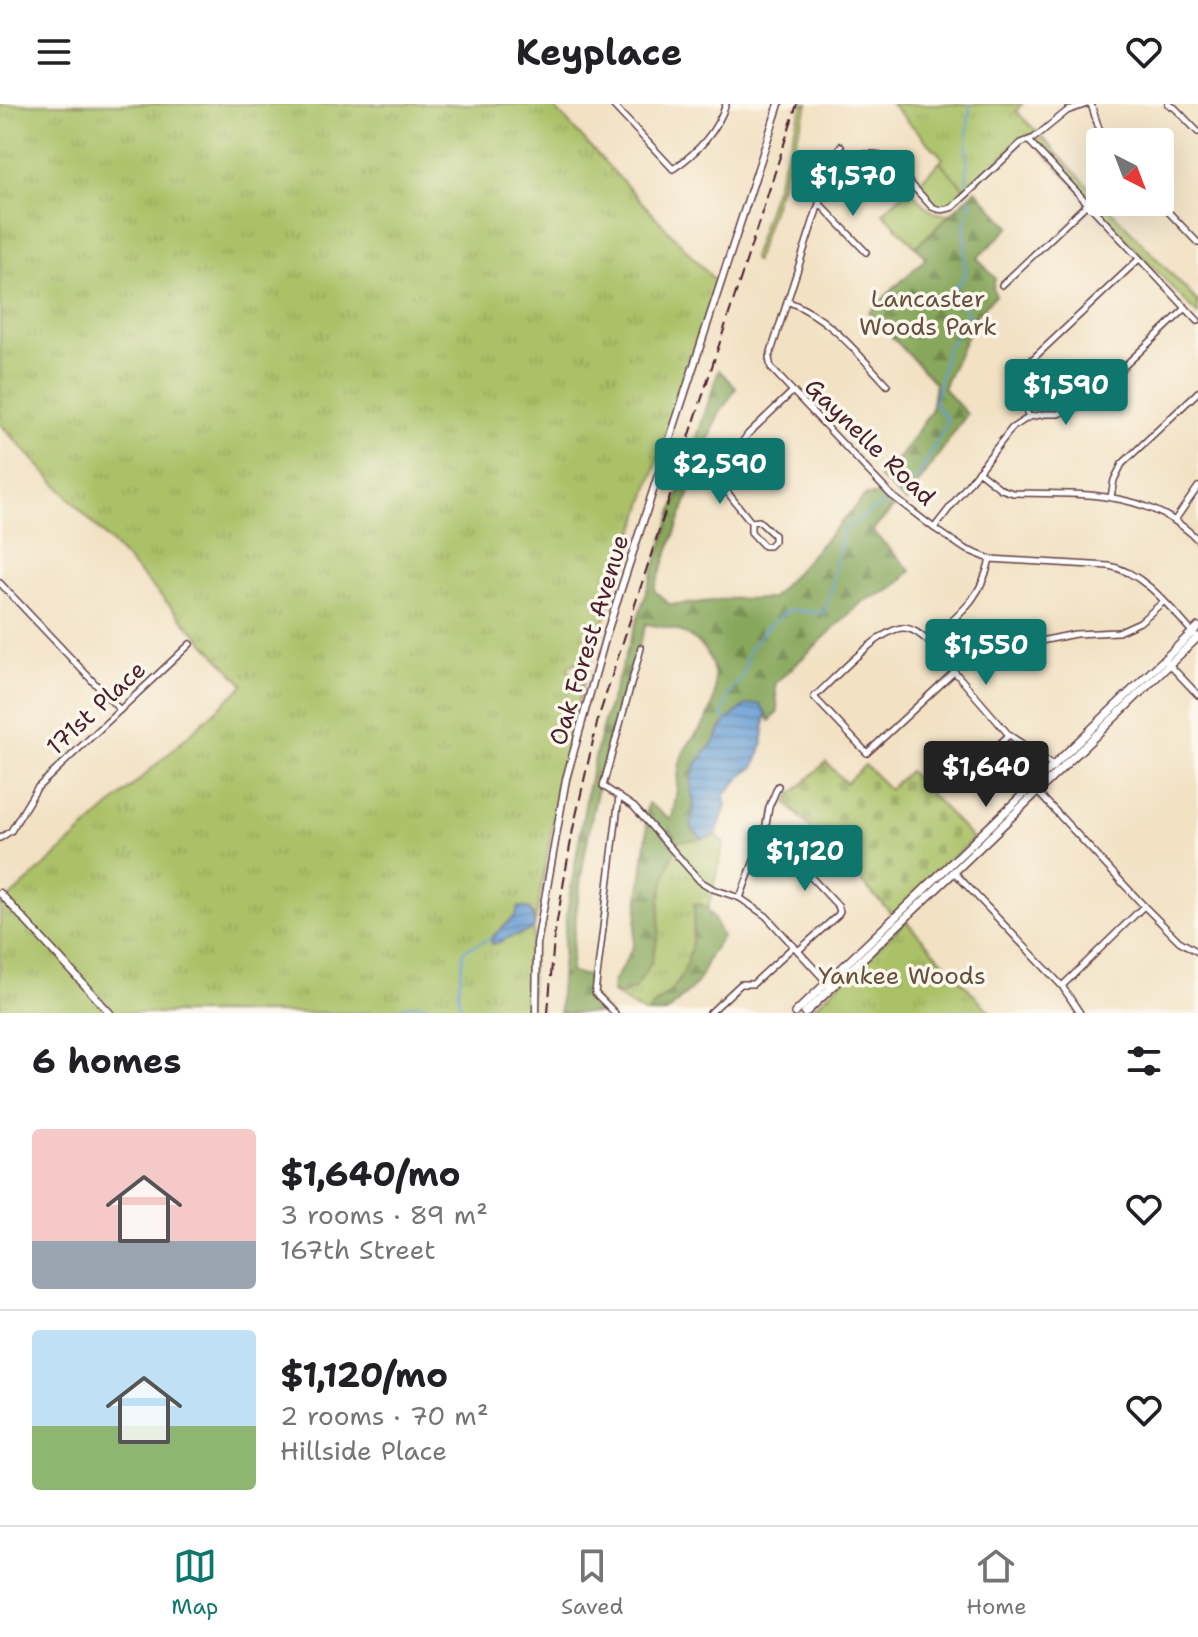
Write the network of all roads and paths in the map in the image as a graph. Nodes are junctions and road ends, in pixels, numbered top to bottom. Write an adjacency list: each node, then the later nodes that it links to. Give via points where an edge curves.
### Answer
1 (612, 104): 2 (street, via 673,169 711,135)
2 (726, 104)
3 (779, 104): 63 (street, Oak Forest Avenue, via 607,632 566,779 537,944)
4 (1089, 104): 6 (street); 8 (street, via 1067,111)
5 (1168, 104): 7 (street)
6 (1099, 128)
7 (1198, 132)
8 (1029, 141): 10 (street, via 945,210 932,207 888,159); 12 (street)
9 (841, 146): 10 (street, Gaynelle Road)
10 (838, 154): 11 (street, Gaynelle Road)
11 (819, 203): 17 (street); 20 (street, Gaynelle Road)
12 (1086, 203)
13 (1086, 205): 19 (street)
14 (1098, 216): 18 (street)
15 (1172, 216): 16 (street)
16 (1198, 243)
17 (866, 252)
18 (1139, 259): 21 (street); 26 (street, via 1022,369 1018,387)
19 (1002, 285)
20 (787, 301): 23 (street, via 831,326); 24 (street, Gaynelle Road, via 769,358)
21 (1186, 308): 22 (street); 26 (street, via 1083,405)
22 (1198, 321)
23 (887, 385)
24 (792, 392): 31 (street, via 758,424 718,475); 32 (street, Gaynelle Road, via 891,495)
25 (1198, 392): 29 (street, via 1122,464)
26 (1029, 417): 27 (street, via 1007,433)
27 (978, 471): 29 (street, via 1013,493); 32 (street)
28 (1198, 487): 30 (street)
29 (1111, 497): 30 (street, via 1154,508)
30 (1175, 520): 33 (street)
31 (751, 522): 31 (street, via 751,532 769,546 774,535 759,521)
32 (934, 528): 34 (street, Gaynelle Road)
33 (1198, 540)
34 (990, 559): 36 (street, Gaynelle Road, via 1115,567 1140,579); 39 (street, via 973,601)
35 (0, 583): 45 (street)
36 (1163, 602): 37 (street, Gaynelle Road); 38 (street, via 1118,632)
37 (1196, 634): 42 (main road)
38 (1041, 641)
39 (929, 642): 43 (street); 43 (street, via 902,628 879,637 814,697 867,753)
40 (190, 644): 45 (street, 171st Place)
41 (641, 648): 51 (street, via 603,786)
42 (1166, 662): 44 (street); 47 (main road)
43 (954, 672): 46 (street)
44 (1198, 695)
45 (120, 710): 53 (street, 171st Place, via 37,788 11,831)
46 (1009, 735): 47 (street); 48 (street)
47 (1055, 768): 50 (main road)
48 (970, 772)
49 (778, 786): 52 (street)
50 (1034, 789): 54 (main road); 57 (street)
51 (619, 796): 56 (street, via 700,881); 64 (street, via 595,993)
52 (765, 831): 56 (street); 58 (street, via 840,911)
53 (0, 838)
54 (951, 870): 60 (main road); 61 (street)
55 (0, 893): 62 (street)
56 (740, 898): 58 (street)
57 (1144, 906): 59 (street); 61 (street)
58 (796, 948): 60 (street); 65 (street, via 753,984 741,984)
59 (1198, 952)
60 (829, 985): 66 (main road); 67 (main road)
61 (1062, 986): 68 (street)
62 (110, 1013)
63 (536, 1013)
64 (615, 1013)
65 (710, 1013)
66 (795, 1013)
67 (805, 1013)
68 (1080, 1013)

